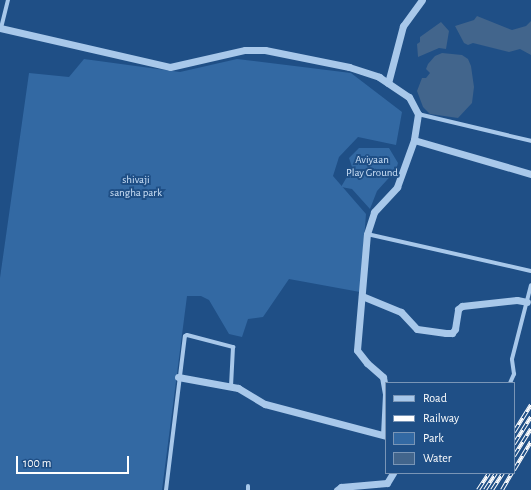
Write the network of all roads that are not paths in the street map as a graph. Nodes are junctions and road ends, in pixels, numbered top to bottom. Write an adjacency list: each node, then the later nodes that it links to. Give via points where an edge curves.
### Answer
1 (8, 0): 3 (street)
2 (422, 0): 4 (street, via 403,26)
3 (0, 28): 4 (street, via 170,67 245,50 265,50 350,67 378,77)
4 (388, 84): 5 (street, via 409,97)
5 (418, 114): 6 (street); 7 (street)
6 (414, 140): 8 (street); 9 (street, via 397,187 374,212)
7 (531, 141)
8 (531, 174)
9 (367, 234): 10 (street); 12 (street)
10 (531, 271)
11 (531, 285): 13 (street)
12 (362, 296): 13 (street, via 395,308 418,329 446,333 452,333 455,329 458,309 462,306 517,300); 17 (street, via 357,350 366,363 383,378)
13 (527, 302): 15 (street, via 512,359 514,374)
14 (178, 377): 16 (street); 16 (street, via 184,336 187,334 235,349); 20 (street)
15 (510, 382)
16 (231, 387): 18 (street, via 253,395 265,404)
17 (385, 389)
18 (385, 435)
19 (392, 474): 21 (street, via 387,483 341,487)
20 (166, 490)
21 (337, 490)

